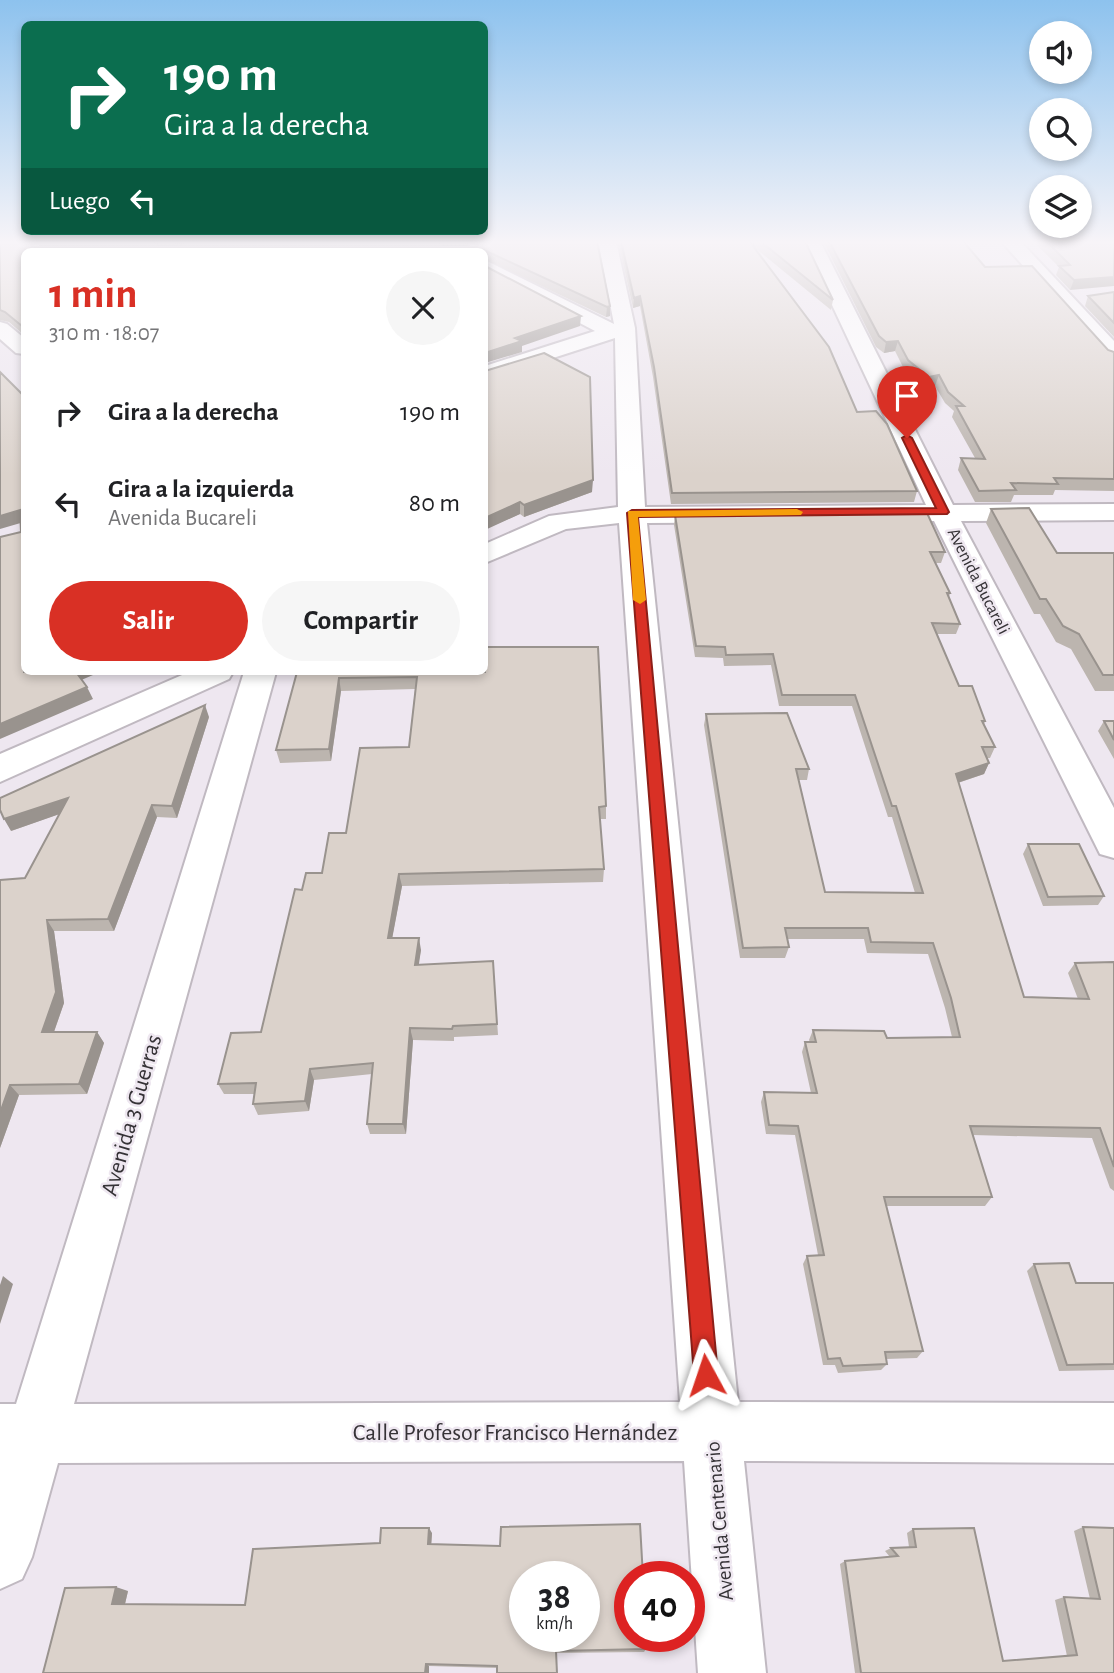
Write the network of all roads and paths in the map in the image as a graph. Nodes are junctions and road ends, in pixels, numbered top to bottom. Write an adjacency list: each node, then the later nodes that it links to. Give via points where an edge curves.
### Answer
1 (596, 319): 6 (street)
2 (618, 319): 6 (street, Avenida Centenario)
3 (849, 319): 10 (street, Avenida Bucareli)
4 (1082, 319): 8 (street)
5 (0, 327): 7 (street)
6 (619, 330): 9 (street); 12 (street, Avenida Centenario)
7 (21, 345)
8 (1114, 354)
9 (488, 372)
10 (943, 512): 11 (street); 12 (street); 17 (street, Avenida Bucareli)
11 (1114, 512)
12 (632, 513): 13 (street, via 559,522); 18 (street, Avenida Centenario)
13 (488, 553)
14 (210, 675): 16 (street)
15 (259, 675): 20 (street, Avenida 3 Guerras)
16 (0, 769)
17 (1114, 844)
18 (710, 1431): 19 (street, Calle Profesor Francisco Hernández); 20 (street, Calle Profesor Francisco Hernández); 22 (street, Avenida Centenario)
19 (1114, 1433)
20 (19, 1434): 21 (street, Avenida 3 Guerras)
21 (0, 1557)
22 (732, 1673)

